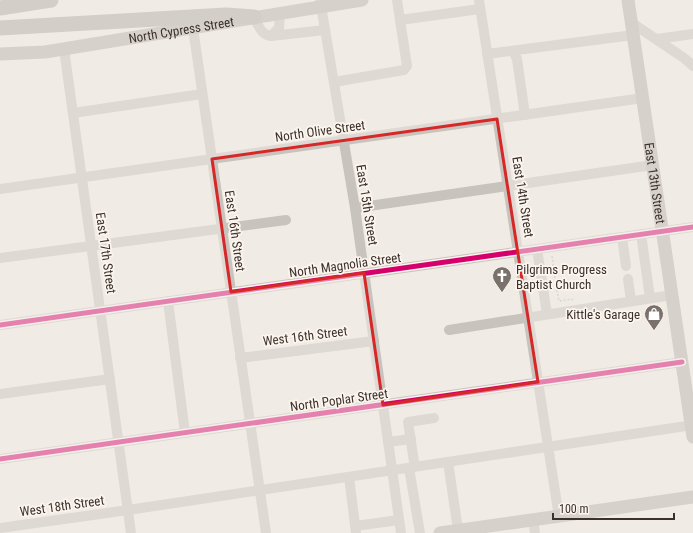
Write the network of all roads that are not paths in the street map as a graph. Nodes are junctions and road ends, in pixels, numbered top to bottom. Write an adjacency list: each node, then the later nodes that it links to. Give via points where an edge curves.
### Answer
1 (50, 0): 7 (highway)
2 (362, 0): 5 (main road, North Cypress Street)
3 (397, 0): 10 (street)
4 (628, 0): 13 (main road, East 13th Street)
5 (321, 3): 8 (main road, North Cypress Street); 14 (street, East 15th Street)
6 (479, 4): 10 (street); 21 (street, East 14th Street)
7 (0, 8)
8 (280, 12): 9 (main road, North Cypress Street); 16 (street, via 279,28)
9 (254, 17): 11 (highway, via 219,15); 12 (main road, North Cypress Street); 16 (street, via 261,31)
10 (400, 20): 23 (street, via 407,66 404,70)
11 (0, 28)
12 (193, 28): 18 (main road, North Cypress Street); 24 (street, East 16th Street)
13 (633, 29): 17 (street); 19 (street); 25 (main road, East 13th Street)
14 (325, 30): 16 (street); 23 (street, East 15th Street)
15 (693, 34): 17 (street)
16 (271, 36)
17 (657, 39): 22 (street)
18 (64, 48): 20 (main road, North Cypress Street, via 45,52); 26 (street, East 17th Street)
19 (513, 51): 21 (street); 27 (street, via 517,59)
20 (0, 54)
21 (487, 54): 28 (street, East 14th Street)
22 (693, 66)
23 (334, 82): 29 (street, East 15th Street)
24 (202, 94): 26 (street); 30 (street, East 16th Street)
25 (643, 98): 27 (street, North Olive Street); 31 (main road, East 13th Street)
26 (73, 112): 32 (street, East 17th Street)
27 (525, 115): 28 (street, North Olive Street)
28 (497, 119): 29 (street, North Olive Street); 33 (street, East 14th Street)
29 (343, 141): 30 (street, North Olive Street); 35 (street, East 15th Street)
30 (212, 159): 32 (street, North Olive Street); 38 (street, East 16th Street)
31 (653, 165): 33 (street); 39 (main road, East 13th Street)
32 (82, 178): 34 (street, North Olive Street); 42 (street, East 17th Street)
33 (508, 186): 35 (street); 44 (street, East 14th Street)
34 (0, 189)
35 (354, 208): 47 (street, East 15th Street)
36 (286, 220): 38 (street)
37 (693, 227): 39 (street, North Magnolia Street)
38 (222, 228): 42 (street); 49 (street, East 16th Street)
39 (662, 231): 40 (street, North Magnolia Street); 50 (main road, East 13th Street)
40 (641, 234): 41 (street, North Magnolia Street); 51 (street)
41 (622, 237): 43 (street, North Magnolia Street); 46 (street)
42 (92, 246): 45 (street); 54 (street, East 17th Street)
43 (537, 249): 44 (street, North Magnolia Street); 55 (street)
44 (518, 252): 47 (street, North Magnolia Street); 56 (street, East 14th Street)
45 (0, 258)
46 (626, 266)
47 (364, 273): 49 (street, North Magnolia Street); 59 (street, East 15th Street)
48 (628, 279): 53 (street)
49 (231, 292): 52 (street, North Magnolia Street); 60 (street, East 16th Street)
50 (672, 294): 51 (street); 61 (main road, East 13th Street)
51 (650, 298): 53 (street)
52 (168, 301): 54 (street, North Magnolia Street); 69 (street)
53 (631, 301): 55 (street)
54 (100, 311): 57 (street, North Magnolia Street); 62 (street, East 17th Street)
55 (547, 314): 56 (street)
56 (528, 317): 58 (street); 63 (street, East 14th Street)
57 (0, 325)
58 (449, 330)
59 (374, 341): 60 (street, West 16th Street); 65 (street, East 15th Street)
60 (240, 358): 67 (street, East 16th Street)
61 (682, 362): 63 (street, North Poplar Street); 68 (main road, East 13th Street)
62 (110, 379): 64 (street); 71 (street, East 17th Street)
63 (538, 382): 65 (street, North Poplar Street); 73 (street, East 14th Street)
64 (0, 394)
65 (383, 404): 67 (street, North Poplar Street); 72 (street, East 15th Street)
66 (434, 418): 70 (street, via 408,422)
67 (250, 423): 69 (street, North Poplar Street); 79 (street, East 16th Street)
68 (692, 429): 73 (street, West 18th Street)
69 (185, 433): 71 (street, North Poplar Street)
70 (411, 439): 72 (street); 76 (street)
71 (118, 442): 74 (street, North Poplar Street); 81 (street, East 17th Street)
72 (388, 442): 77 (street, East 15th Street)
73 (548, 447): 75 (street, West 18th Street); 82 (street, East 14th Street)
74 (0, 459)
75 (448, 462): 76 (street, West 18th Street); 87 (street)
76 (412, 465): 77 (street, West 18th Street); 92 (street)
77 (392, 471): 78 (street, West 18th Street); 83 (street, East 15th Street)
78 (349, 477): 79 (street, West 18th Street); 86 (street)
79 (260, 490): 81 (street, West 18th Street); 90 (street, East 16th Street)
80 (693, 497): 82 (main road)
81 (128, 510): 85 (street, West 18th Street); 89 (street, East 17th Street)
82 (559, 516): 84 (main road)
83 (399, 520): 86 (street); 91 (street, East 15th Street)
84 (534, 527): 88 (main road)
85 (0, 528)
86 (355, 530)
87 (458, 530): 88 (main road); 93 (main road)
88 (489, 530)
89 (131, 533)
90 (266, 533)
91 (401, 533)
92 (420, 533)
93 (440, 533)

